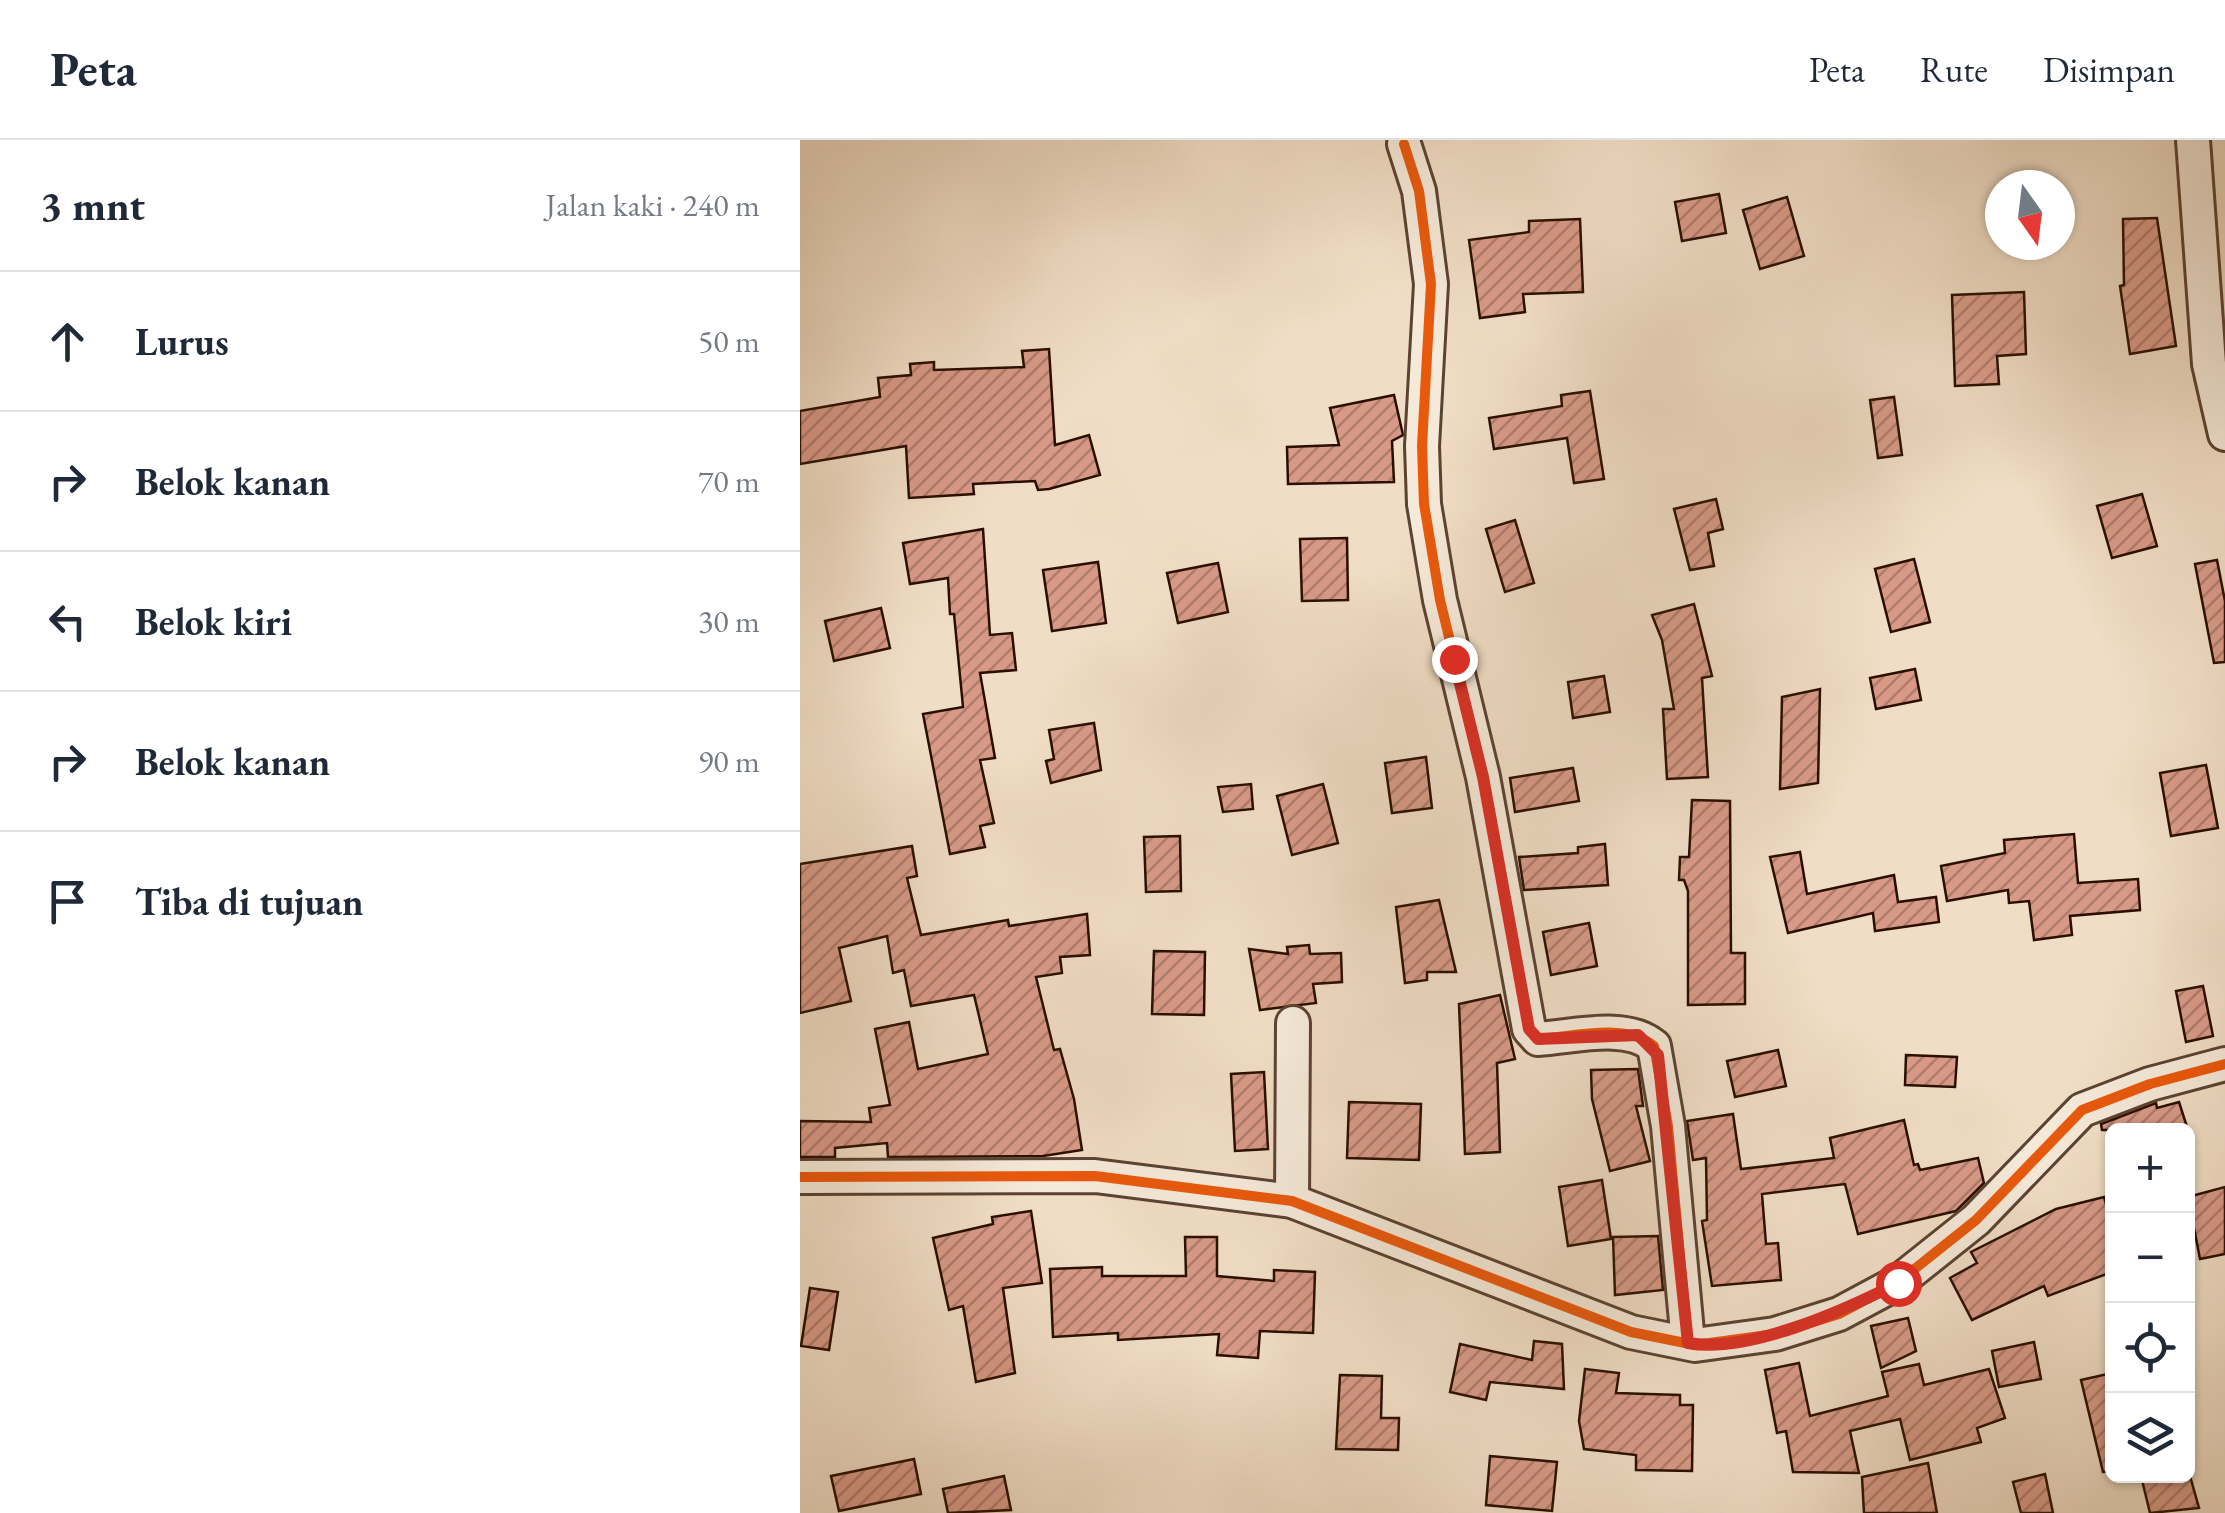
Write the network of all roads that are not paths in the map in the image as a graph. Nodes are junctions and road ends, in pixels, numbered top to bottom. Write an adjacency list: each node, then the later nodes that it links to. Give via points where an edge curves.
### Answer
1 (2193, 140): 3 (street, via 2209,364)
2 (1404, 144): 8 (street, via 1419,192 1431,284 1424,504 1529,1029 1538,1039 1638,1035 1654,1046)
3 (2225, 434)
4 (1293, 1023): 7 (street)
5 (2225, 1064): 8 (street, via 2082,1110 1976,1220 1898,1283 1839,1314 1775,1334)
6 (800, 1177): 7 (street, via 1095,1176)
7 (1292, 1201): 8 (street, via 1630,1332)
8 (1688, 1343)

